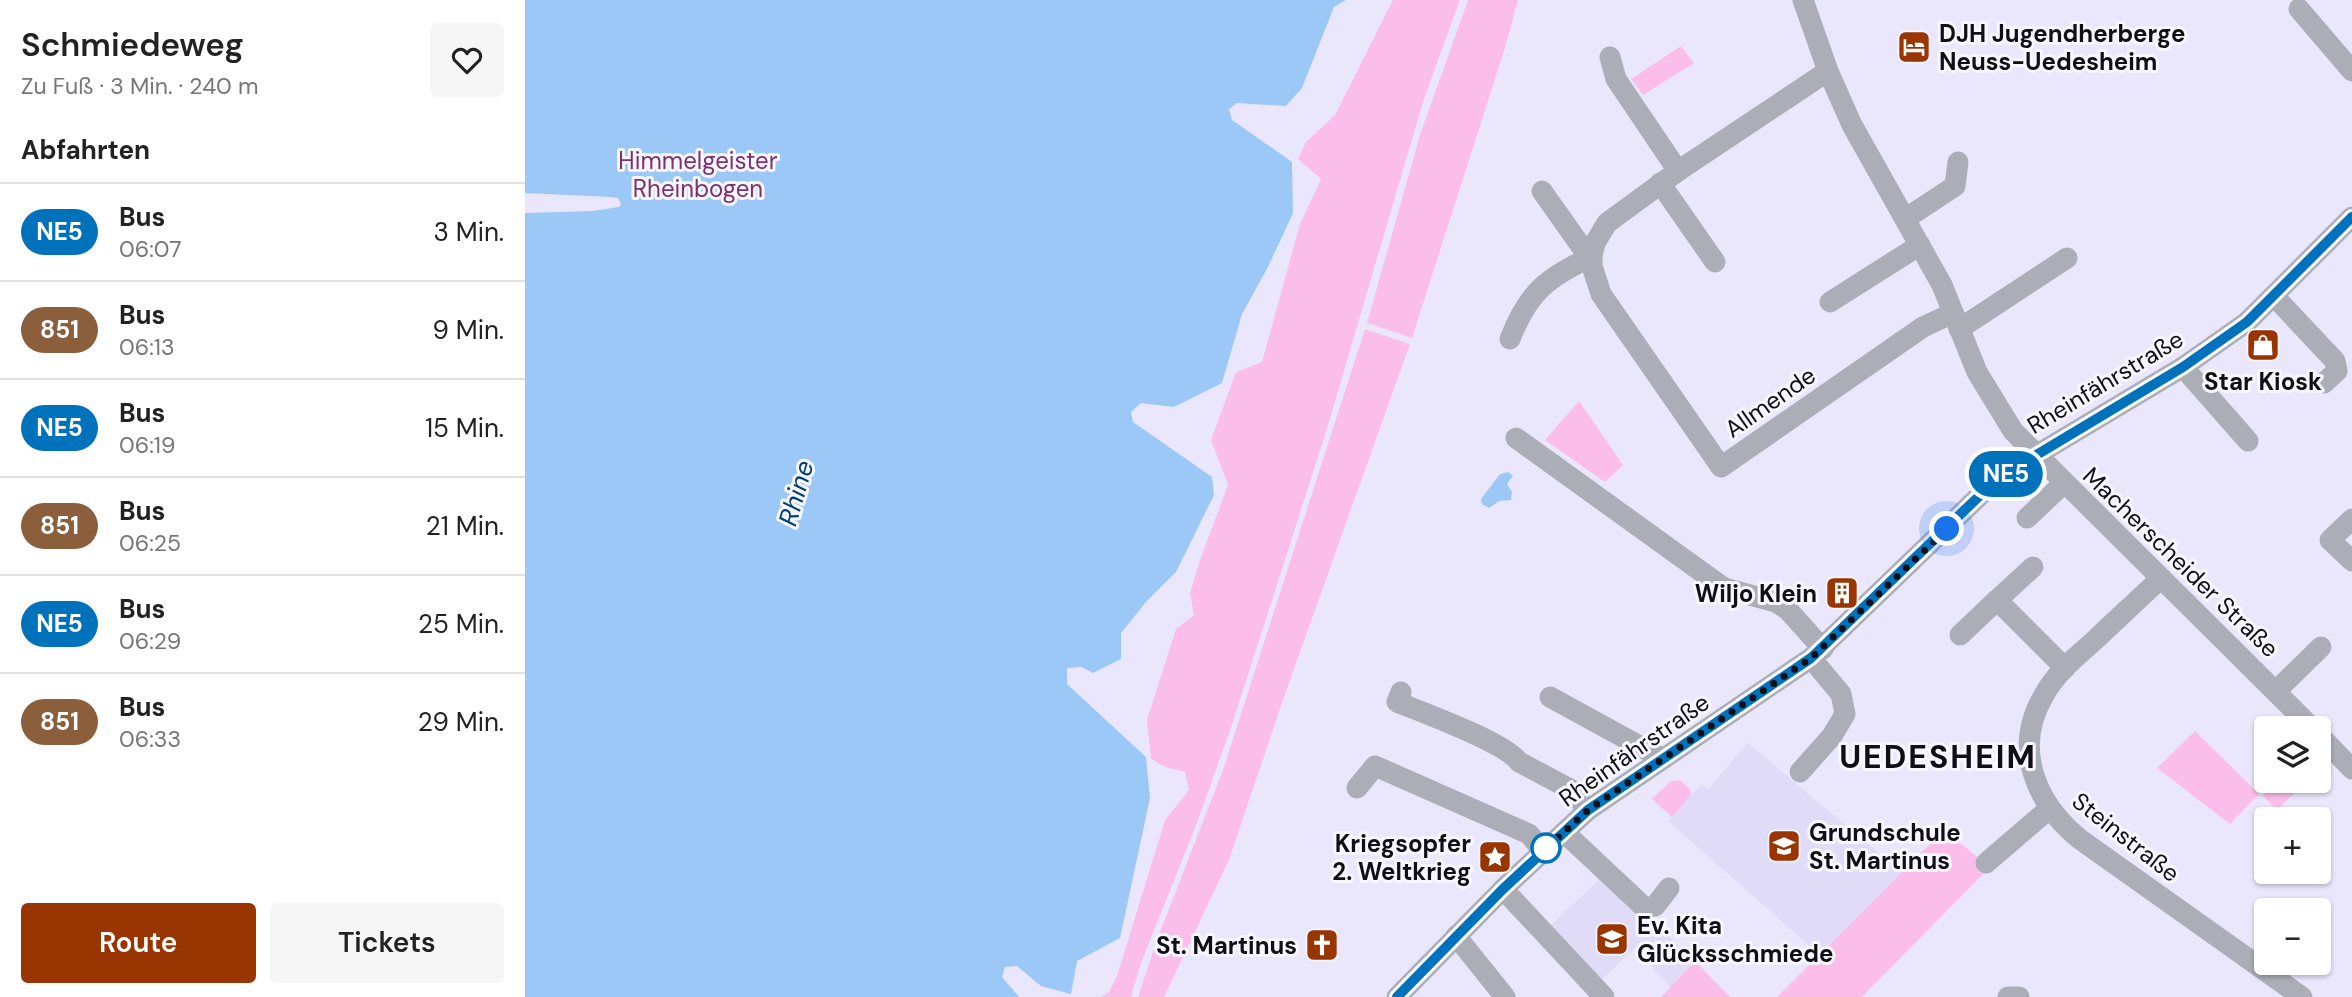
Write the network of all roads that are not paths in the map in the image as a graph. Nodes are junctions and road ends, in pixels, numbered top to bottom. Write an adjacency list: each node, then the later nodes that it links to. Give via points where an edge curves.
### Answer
1 (1803, 0): 4 (street, Macherscheider Straße)
2 (2299, 9): 5 (street)
3 (1610, 57): 7 (street, via 1616,79)
4 (1828, 71): 7 (street); 10 (street, Macherscheider Straße, via 1862,144)
5 (2352, 71)
6 (1958, 162): 10 (street, via 1957,193)
7 (1669, 177): 12 (street, via 1607,223); 14 (street)
8 (1542, 191): 12 (street, Allmende)
9 (2352, 217): 15 (street, Rheinfährstraße)
10 (1905, 219): 11 (street, Macherscheider Straße)
11 (1920, 246): 16 (street); 17 (street, Macherscheider Straße)
12 (1592, 256): 17 (street, Allmende, via 1601,294 1721,467 1923,327); 18 (street, via 1561,272 1530,298)
13 (2067, 258): 17 (street)
14 (1715, 262)
15 (2274, 296): 19 (street, Rheinfährstraße, via 2247,322); 20 (street, via 2335,361 2337,371)
16 (1830, 302)
17 (1956, 321): 23 (street, Macherscheider Straße, via 2013,431)
18 (1510, 339)
19 (2183, 367): 22 (street); 23 (street, Rheinfährstraße)
20 (2324, 383)
21 (1516, 438): 33 (street, via 1724,588 1776,602 1788,610)
22 (2248, 441)
23 (2036, 455): 24 (street, Macherscheider Straße); 33 (street, Rheinfährstraße, via 1998,478)
24 (2064, 484): 25 (street); 29 (street, Macherscheider Straße)
25 (2027, 518)
26 (2352, 519): 27 (street, via 2330,540)
27 (2352, 561)
28 (2033, 567): 30 (street)
29 (2161, 578): 34 (street, Steinstraße); 35 (street, Macherscheider Straße)
30 (1997, 600): 31 (street); 34 (street)
31 (1960, 635)
32 (2321, 647): 35 (street)
33 (1817, 653): 40 (street, Rheinfährstraße); 42 (street, via 1842,694 1845,714)
34 (2065, 668): 44 (street, Steinstraße, via 2043,695 2029,746 2033,771)
35 (2276, 691): 38 (street, Macherscheider Straße)
36 (1401, 692): 45 (street, via 1398,702 1514,755 1570,789)
37 (1550, 697): 40 (street)
38 (2300, 716)
39 (2331, 747): 41 (street)
40 (1663, 759): 45 (street, Rheinfährstraße)
41 (2352, 769)
42 (1800, 772)
43 (1357, 788): 47 (street, via 1378,759 1529,834)
44 (2049, 809): 48 (street); 57 (street, Steinstraße, via 2081,841)
45 (1588, 810): 46 (street, Rheinfährstraße)
46 (1564, 832): 47 (street, Rheinfährstraße); 49 (street, via 1645,908 1655,906)
47 (1543, 851): 50 (street, Rheinfährstraße)
48 (1986, 863)
49 (1669, 888)
50 (1503, 889): 51 (street, Rheinfährstraße); 54 (street)
51 (1456, 936): 52 (street, Rheinfährstraße); 53 (street)
52 (1397, 997)
53 (1505, 997)
54 (1604, 997)
55 (2008, 997): 56 (street)
56 (2019, 997)
57 (2302, 997)

